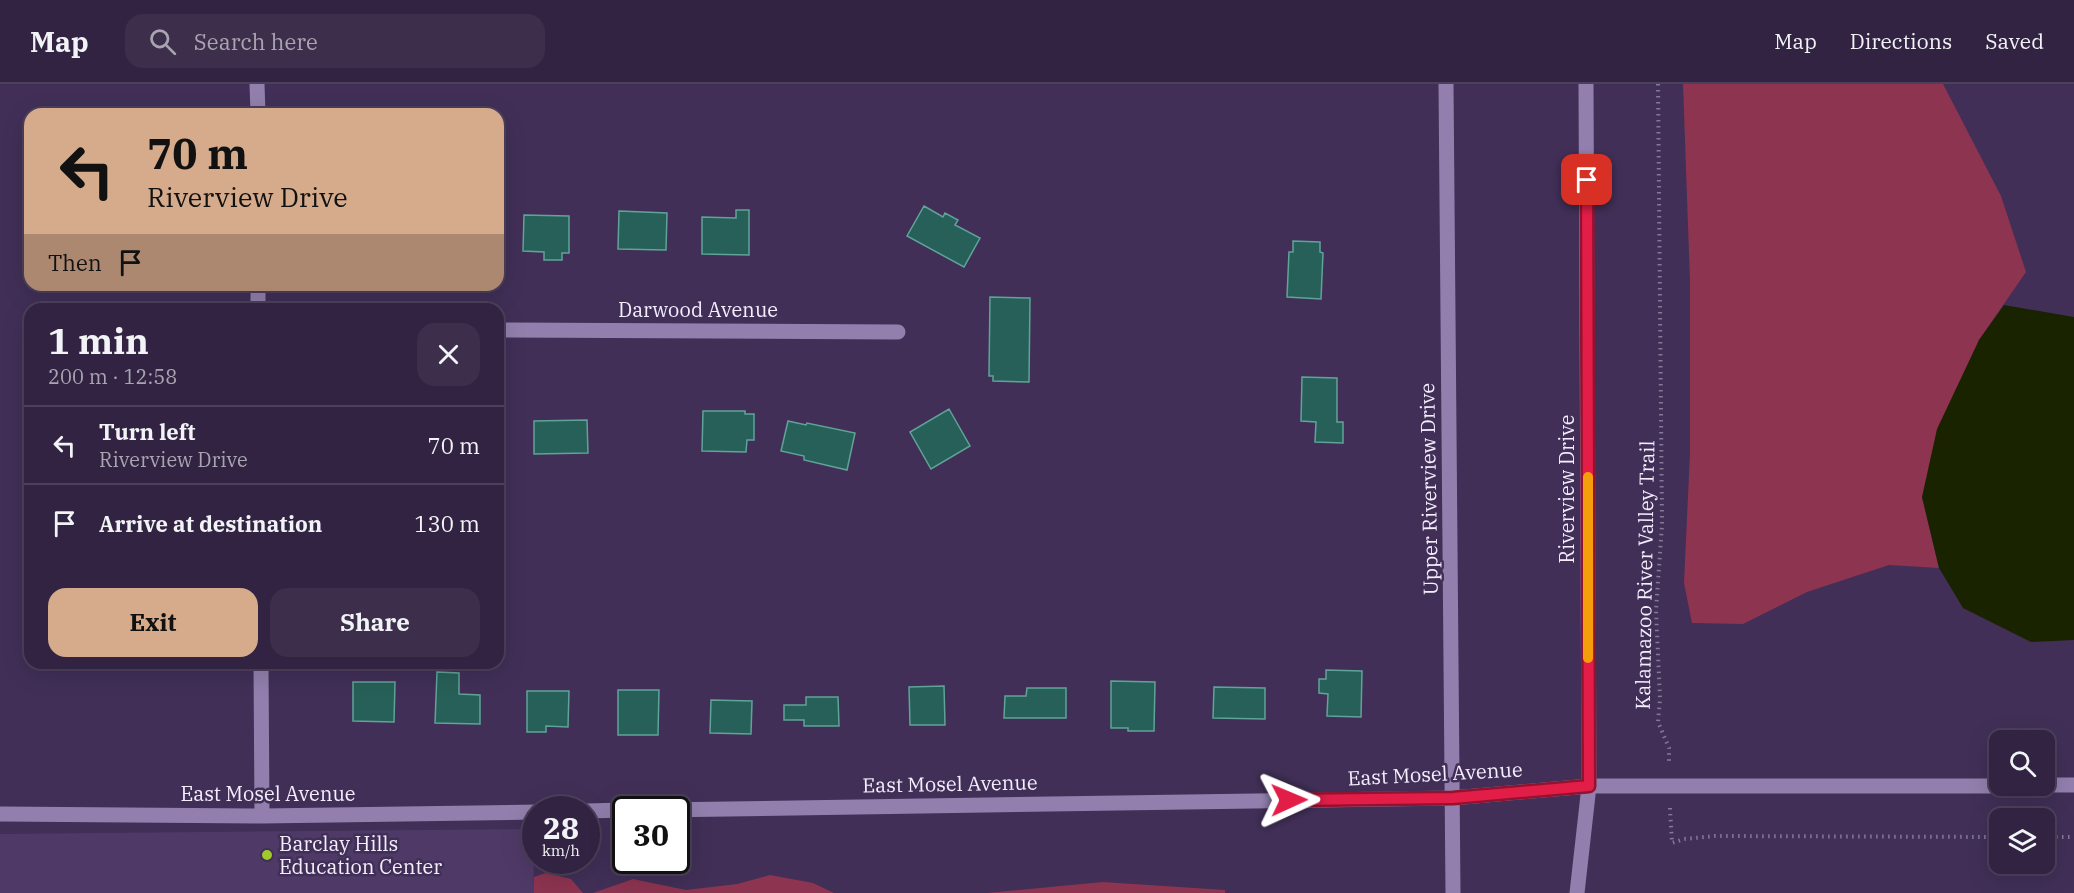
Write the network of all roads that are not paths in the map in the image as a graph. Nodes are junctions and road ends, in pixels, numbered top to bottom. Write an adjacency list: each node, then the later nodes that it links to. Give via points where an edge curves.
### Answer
1 (258, 84): 4 (street)
2 (1446, 84): 12 (street, Upper Riverview Drive)
3 (1586, 84): 10 (street, Riverview Drive)
4 (258, 108)
5 (504, 330): 6 (street, Darwood Avenue)
6 (898, 332)
7 (261, 669): 16 (street)
8 (2055, 785): 9 (street)
9 (2074, 785)
10 (1589, 786): 11 (street, East Mosel Avenue); 12 (street, East Mosel Avenue); 18 (street, Riverview Drive)
11 (1989, 786)
12 (1453, 798): 13 (street, East Mosel Avenue); 17 (street, Upper Riverview Drive)
13 (690, 810)
14 (522, 812): 16 (street, East Mosel Avenue)
15 (0, 814): 16 (street, East Mosel Avenue)
16 (262, 816)
17 (1453, 893)
18 (1577, 893)

